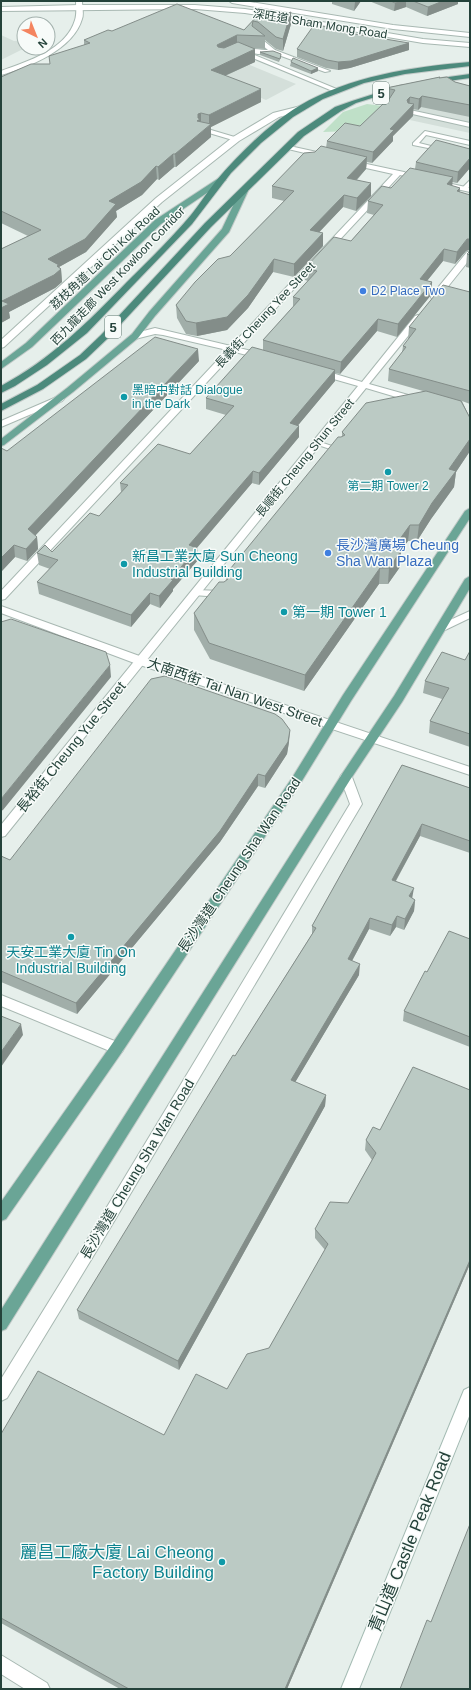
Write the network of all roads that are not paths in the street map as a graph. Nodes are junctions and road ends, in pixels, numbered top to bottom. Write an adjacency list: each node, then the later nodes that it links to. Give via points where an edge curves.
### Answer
1 (232, 1): 2 (street, 深旺道 Sham Mong Road)
2 (244, 2): 5 (street, 深旺道 Sham Mong Road, via 393,27)
3 (79, 4): 4 (street, 深旺道 Sham Mong Road); 7 (street, 深旺道 Sham Mong Road, via 195,7 245,12 423,41); 12 (street, via 79,18 73,34 63,44 52,53)
4 (1, 10)
5 (470, 35)
6 (255, 36): 9 (lane)
7 (470, 45)
8 (235, 51): 9 (lane); 16 (street)
9 (273, 51): 11 (lane)
10 (470, 64): 16 (highway, 荔枝角道 Lai Chi Kok Road / 5, via 411,70)
11 (327, 71)
12 (1, 74)
13 (470, 76): 14 (highway)
14 (427, 82)
15 (412, 85): 23 (highway, 5, via 374,95 338,109 312,125)
16 (337, 91): 17 (highway, 荔枝角道 Lai Chi Kok Road / 5)
17 (301, 108): 21 (street, 荔枝角道 Lai Chi Kok Road, via 276,115); 29 (highway, 荔枝角道 Lai Chi Kok Road / 5, via 257,144)
18 (410, 112): 19 (lane)
19 (470, 125)
20 (202, 129): 21 (lane)
21 (236, 139): 35 (street, 荔枝角道 Lai Chi Kok Road, via 159,200)
22 (470, 143): 24 (lane, via 425,133 415,144)
23 (288, 147): 25 (street); 32 (highway, 5)
24 (449, 152)
25 (332, 157)
26 (346, 161): 27 (street)
27 (398, 173): 28 (street); 36 (street, 長義街 Cheung Yee Street)
28 (412, 176)
29 (222, 180): 38 (main road, 荔枝角道 Lai Chi Kok Road, via 158,222 29,345); 41 (highway, 西九龍走廊 West Kowloon Corridor / 5, via 190,221 65,348 44,365)
30 (428, 180): 31 (street)
31 (468, 187)
32 (244, 191): 34 (main road, via 226,230); 44 (highway, 5, via 208,225 83,357 40,387)
33 (470, 254): 40 (street, 長順街 Cheung Shun Street)
34 (135, 336): 36 (street, via 155,331 163,332); 42 (main road)
35 (1, 345)
36 (233, 349): 37 (street); 53 (street, 長義街 Cheung Yee Street)
37 (273, 359)
38 (1, 366)
39 (308, 369): 40 (street)
40 (365, 385): 43 (street); 47 (street, 長順街 Cheung Shun Street)
41 (1, 390)
42 (59, 399): 45 (street); 46 (main road)
43 (426, 402)
44 (1, 408)
45 (1, 424)
46 (1, 443)
47 (317, 443): 48 (lane); 51 (street, 長順街 Cheung Shun Street)
48 (339, 450)
49 (470, 511): 58 (main road, 長沙灣道 Cheung Sha Wan Road)
50 (470, 579): 56 (main road)
51 (196, 593): 52 (lane); 57 (street, 長順街 Cheung Shun Street)
52 (223, 594)
53 (1, 597)
54 (1, 609): 57 (street, 大南西街 Tai Nan West Street)
55 (470, 614): 56 (street)
56 (441, 628): 59 (main road)
57 (141, 661): 58 (street, 大南西街 Tai Nan West Street); 62 (street, 長裕街 Cheung Yue Street)
58 (330, 724): 59 (street, 大南西街 Tai Nan West Street); 64 (main road, 長沙灣道 Cheung Sha Wan Road, via 296,781)
59 (372, 738): 60 (street, 大南西街 Tai Nan West Street); 61 (main road)
60 (470, 771)
61 (346, 776): 66 (main road); 67 (street, 長沙灣道 Cheung Sha Wan Road, via 356,804)
62 (1, 833)
63 (1, 1000): 64 (street)
64 (117, 1048): 65 (main road, 長沙灣道 Cheung Sha Wan Road)
65 (1, 1214)
66 (1, 1324)
67 (1, 1393)
68 (470, 1395): 71 (street, 青山道 Castle Peak Road)
69 (1, 1664): 70 (street)
70 (41, 1689)
71 (350, 1689)

